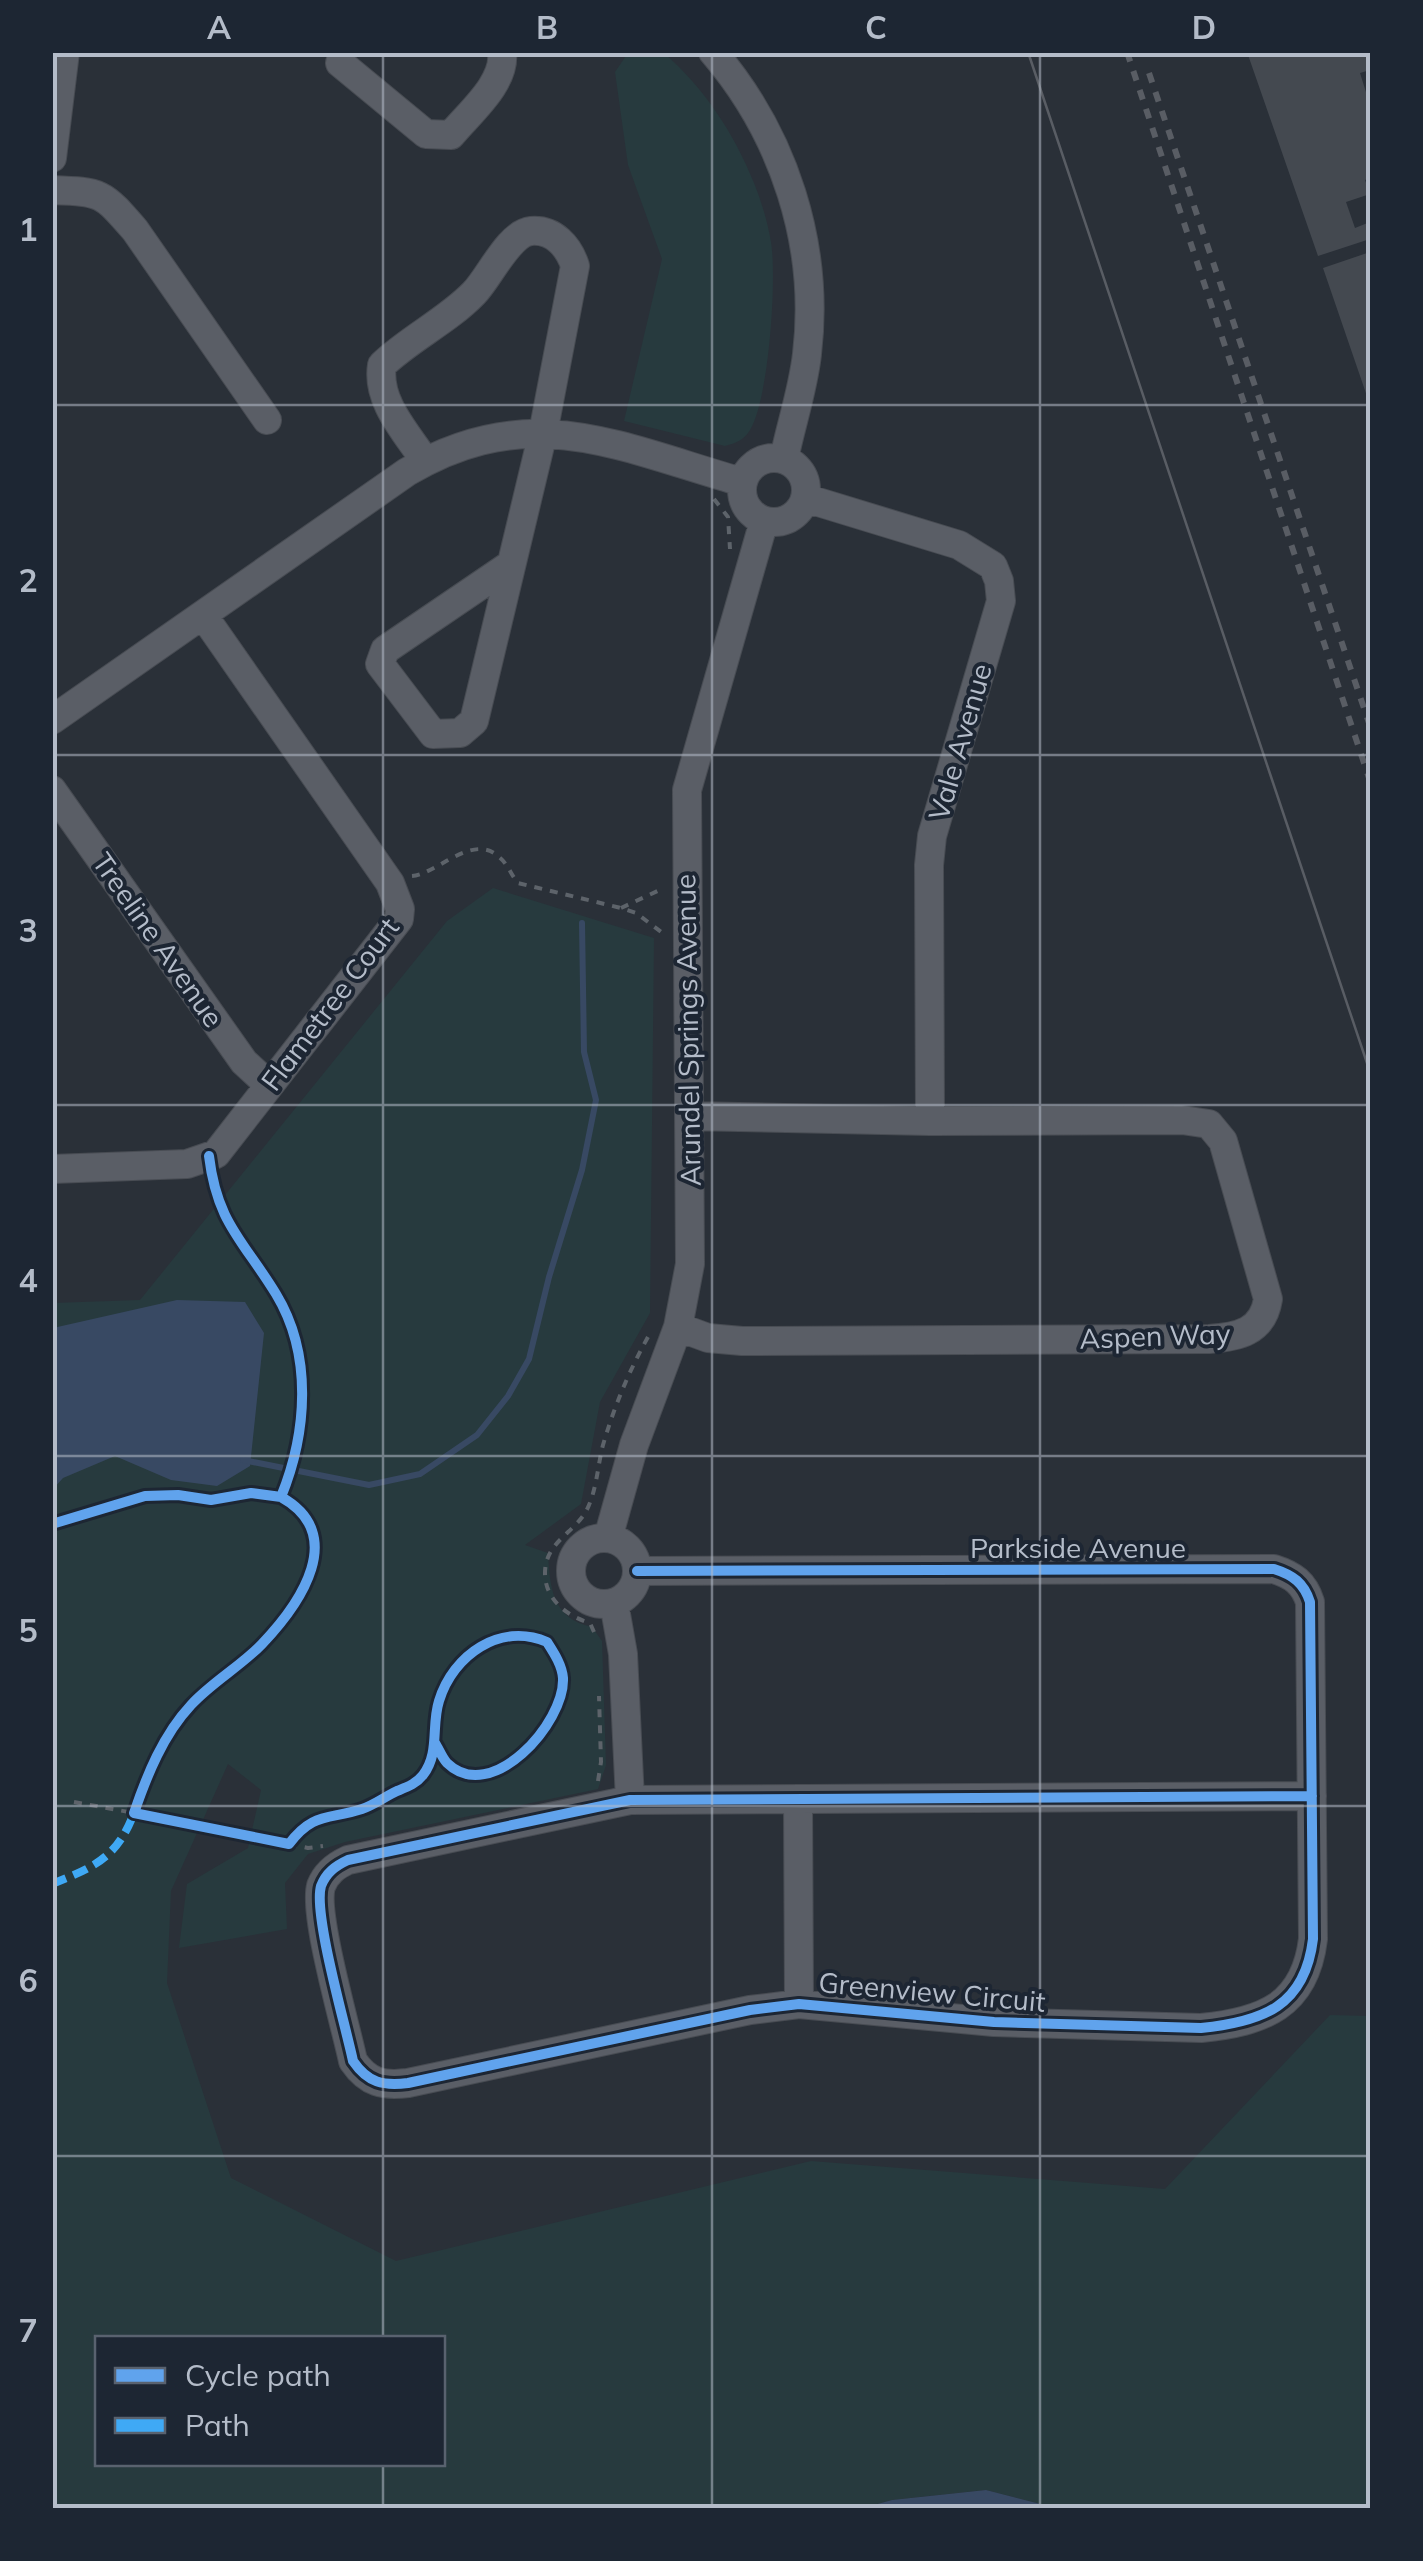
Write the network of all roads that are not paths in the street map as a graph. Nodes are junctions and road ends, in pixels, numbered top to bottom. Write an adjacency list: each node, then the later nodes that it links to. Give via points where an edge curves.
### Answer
1 (66, 52): 5 (street)
2 (502, 52): 4 (street, via 494,83 451,135 439,136 426,134)
3 (713, 52): 10 (street, via 768,134 804,244 808,344)
4 (340, 62)
5 (56, 93): 6 (street)
6 (52, 158)
7 (52, 190): 8 (street, via 94,192 112,204)
8 (267, 420)
9 (544, 434): 11 (street, via 477,441); 11 (street, via 575,266 557,237 531,231 516,237 475,293 382,365 385,399); 12 (street, via 603,440); 15 (street)
10 (784, 460): 12 (street, via 763,460); 13 (street, via 800,470)
11 (425, 461): 16 (street)
12 (742, 482): 14 (street, via 748,510)
13 (805, 498): 14 (street, via 784,521); 21 (street, Vale Avenue, via 960,544 992,566 999,582 1001,601 932,836)
14 (764, 521): 20 (street, Arundel Springs Avenue, via 687,790)
15 (510, 565): 15 (street, via 474,721 460,734 433,734 381,657)
16 (203, 616): 17 (street); 19 (street, Flametree Court, via 390,883 400,909 393,930)
17 (52, 720)
18 (52, 790): 19 (street, Treeline Avenue, via 244,1062)
19 (269, 1085): 22 (street, Flametree Court, via 216,1154 188,1164)
20 (690, 1116): 21 (street, Aspen Way); 23 (street, Arundel Springs Avenue, via 690,1264)
21 (930, 1121): 23 (street, Aspen Way, via 1209,1124 1223,1141 1267,1286 1260,1323 1234,1337 1190,1339 742,1340)
22 (52, 1170)
23 (666, 1327): 24 (street, Arundel Springs Avenue)
24 (608, 1538): 25 (street, via 629,1549); 26 (street, via 587,1542 573,1558 571,1579 583,1597)
25 (638, 1571): 26 (street, via 631,1591); 27 (street, Parkside Avenue, via 1288,1574 1310,1602)
26 (614, 1603): 29 (street)
27 (1312, 1796): 28 (street, Greenview Circuit); 30 (street, Greenview Circuit, via 1310,1962 1291,1996 1255,2018 1202,2028 1068,2025)
28 (798, 1799): 29 (street, Greenview Circuit); 30 (street)
29 (630, 1800): 30 (street, Greenview Circuit, via 348,1860 328,1873 320,1914 360,2072 378,2084 408,2083)
30 (799, 2004)

